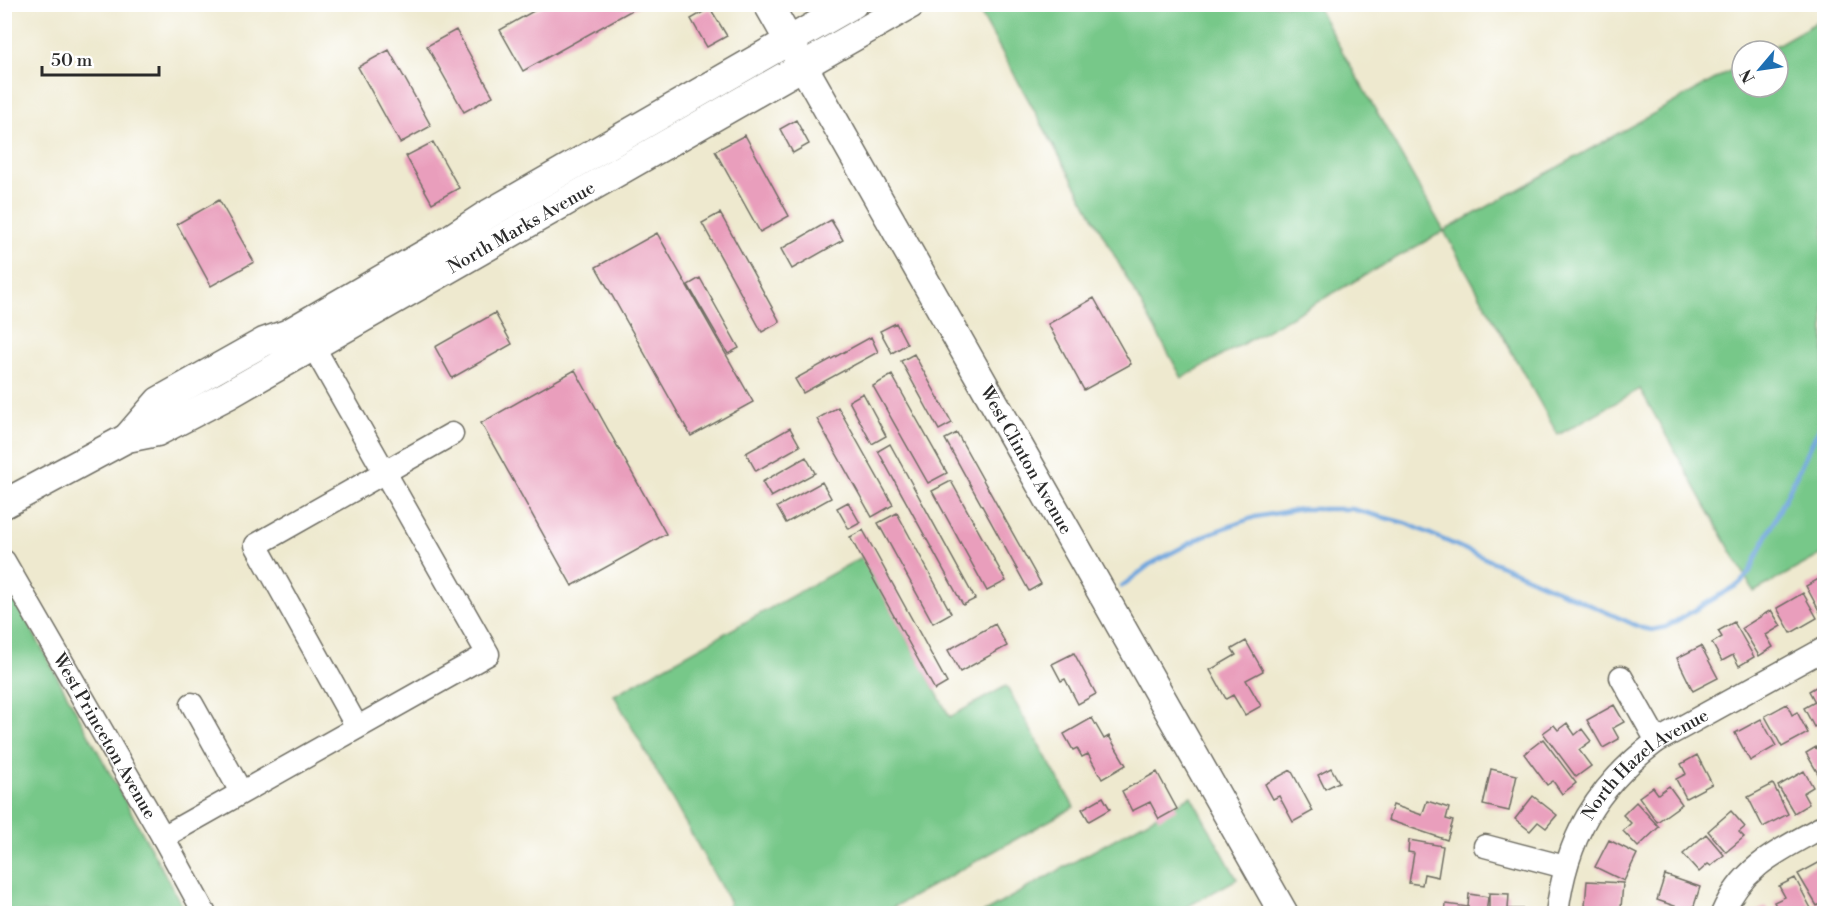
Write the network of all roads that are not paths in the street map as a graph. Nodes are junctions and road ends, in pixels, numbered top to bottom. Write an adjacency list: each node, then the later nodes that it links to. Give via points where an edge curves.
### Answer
1 (768, 4): 4 (main road, West Clinton Avenue)
2 (853, 4): 4 (main road, North Marks Avenue)
3 (911, 4): 4 (main road, North Marks Avenue)
4 (795, 54): 5 (main road, North Marks Avenue, via 485,216); 6 (main road, North Marks Avenue); 24 (main road, West Clinton Avenue)
5 (287, 334): 7 (main road, via 232,379); 9 (main road, North Marks Avenue, via 264,342 159,401)
6 (313, 346): 7 (main road, North Marks Avenue); 10 (street)
7 (228, 395): 9 (main road, North Marks Avenue, via 157,432)
8 (452, 434): 10 (street)
9 (128, 438): 11 (main road, North Marks Avenue)
10 (384, 472): 16 (street, via 256,545); 16 (street, via 488,654)
11 (4, 504)
12 (4, 561): 20 (street, West Princeton Avenue)
13 (1824, 649): 17 (street, North Hazel Avenue)
14 (1621, 676): 17 (street)
15 (192, 704): 18 (street)
16 (357, 727): 18 (street)
17 (1657, 741): 22 (street, North Hazel Avenue, via 1607,786 1587,814)
18 (241, 792): 20 (street)
19 (1824, 826): 26 (street, via 1750,872)
20 (163, 837): 23 (street, West Princeton Avenue)
21 (1485, 846): 22 (street)
22 (1565, 867): 25 (street, North Hazel Avenue)
23 (205, 914)
24 (1284, 914)
25 (1557, 914)
26 (1722, 914)

